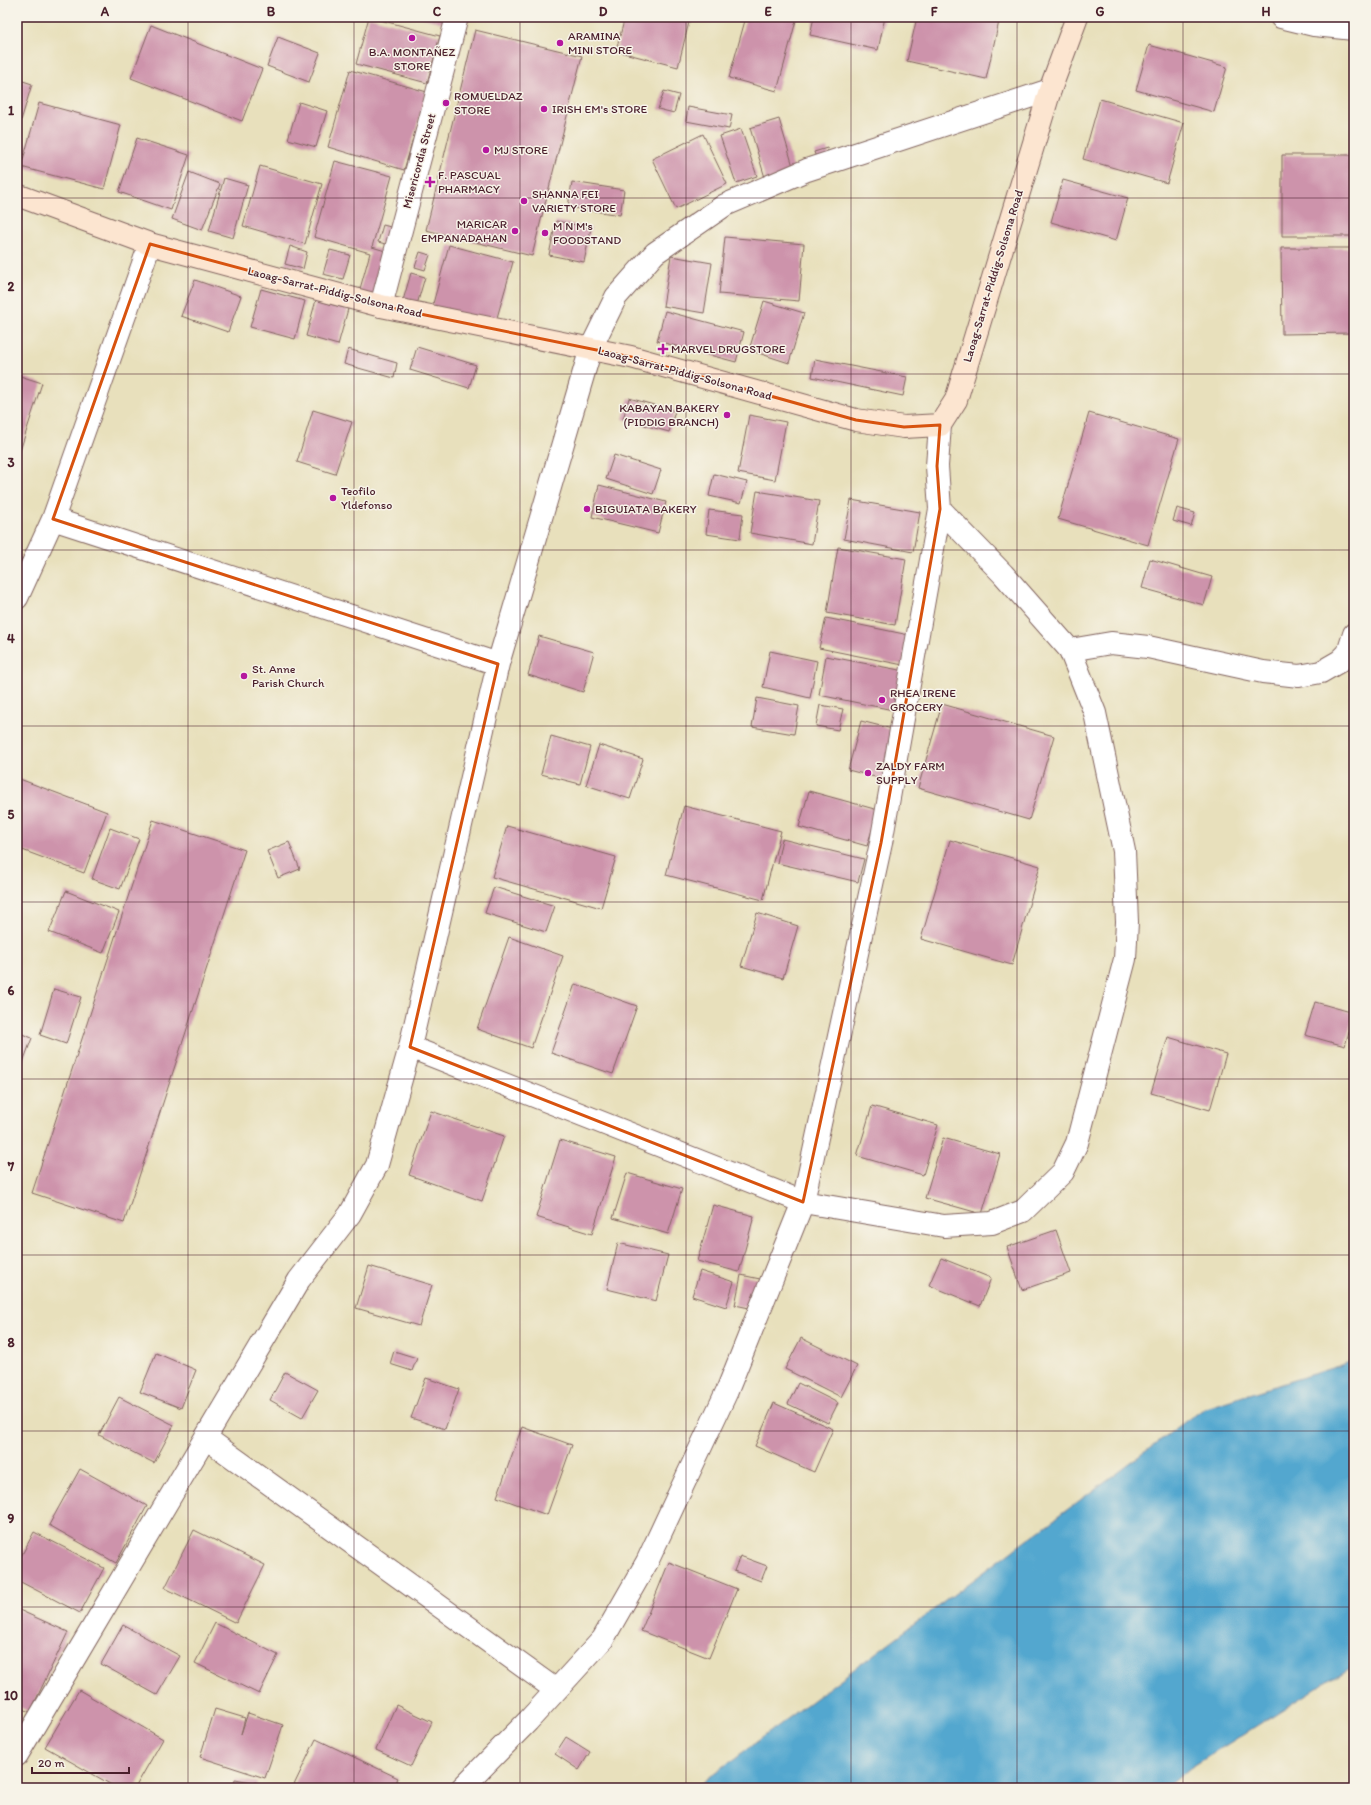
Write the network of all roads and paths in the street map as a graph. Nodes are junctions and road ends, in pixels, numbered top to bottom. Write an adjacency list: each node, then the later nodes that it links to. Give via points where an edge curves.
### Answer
1 (457, 17): 8 (street, Misericordia Street)
2 (1077, 17): 5 (main road, Laoag-Sarrat-Piddig-Solsona Road)
3 (1281, 17): 4 (street, via 1314,25)
4 (1354, 30)
5 (1050, 90): 9 (street, via 807,170 725,205 655,254 616,298); 10 (main road, Laoag-Sarrat-Piddig-Solsona Road, via 956,400)
6 (17, 195): 7 (main road, Laoag-Sarrat-Piddig-Solsona Road)
7 (150, 244): 8 (main road, Laoag-Sarrat-Piddig-Solsona Road); 12 (street)
8 (381, 306): 9 (main road, Laoag-Sarrat-Piddig-Solsona Road)
9 (591, 348): 10 (main road, Laoag-Sarrat-Piddig-Solsona Road, via 856,420 904,427); 16 (street)
10 (940, 425): 11 (street, via 937,466)
11 (940, 509): 15 (street, via 1003,574); 18 (street, via 881,843)
12 (53, 519): 13 (street); 16 (street)
13 (17, 598)
14 (1354, 634): 15 (street, via 1348,653 1340,661 1321,672 1299,676 1263,672 1148,647 1111,643)
15 (1070, 650): 18 (street, via 1095,713 1122,843 1127,922 1125,959 1076,1143 1063,1172 1023,1211 992,1223 944,1226)
16 (498, 664): 17 (street)
17 (410, 1047): 18 (street); 19 (street, via 377,1165 350,1214 300,1280)
18 (803, 1202): 20 (street, via 727,1391 647,1562 603,1639)
19 (206, 1438): 20 (street); 21 (street)
20 (556, 1690): 22 (street)
21 (17, 1756)
22 (462, 1788)

